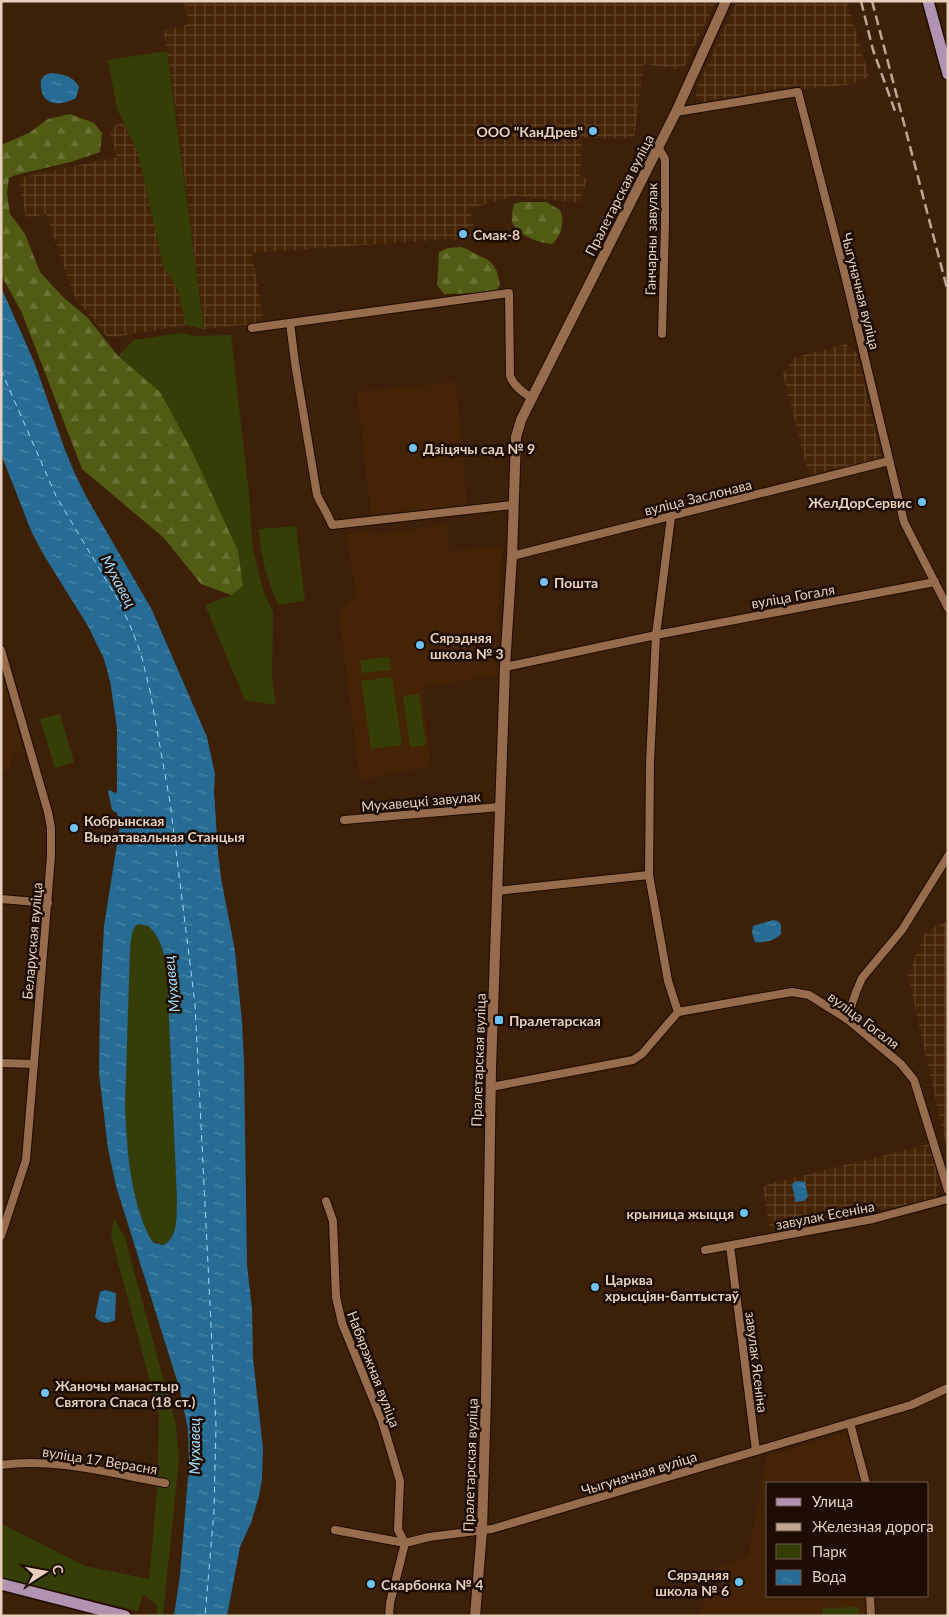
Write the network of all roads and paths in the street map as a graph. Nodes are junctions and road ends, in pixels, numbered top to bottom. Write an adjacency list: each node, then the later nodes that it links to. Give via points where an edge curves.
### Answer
1 (726, 1): 4 (main road, Пралетарская вуліца)
2 (928, 1): 3 (main road)
3 (948, 74)
4 (676, 112): 5 (main road, Пралетарская вуліца); 10 (street, Чыгуначная вуліца, via 798,92)
5 (658, 148): 8 (street, Ганчарны завулак, via 665,159); 9 (main road, Пралетарская вуліца)
6 (290, 323): 7 (street); 9 (street, via 509,293 510,376 512,382); 11 (street, via 317,495 332,525)
7 (252, 328)
8 (662, 334)
9 (532, 398): 11 (main road, Пралетарская вуліца, via 516,437)
10 (889, 461): 12 (street, вуліца Заслонава); 14 (street, Чыгуначная вуліца, via 904,522)
11 (513, 506): 13 (main road, Пралетарская вуліца)
12 (671, 518): 13 (street, вуліца Заслонава); 16 (street)
13 (512, 556): 18 (main road, Пралетарская вуліца)
14 (935, 582): 15 (street, Чыгуначная вуліца); 16 (street, вуліца Гогаля)
15 (948, 608)
16 (656, 635): 18 (street, вуліца Гогаля); 22 (street, via 650,763)
17 (1, 650): 25 (street, Беларуская вуліца, via 50,820)
18 (505, 667): 19 (main road, Пралетарская вуліца)
19 (500, 808): 20 (street, Мухавецкі завулак); 23 (main road, Пралетарская вуліца)
20 (344, 820)
21 (948, 856): 27 (street, via 902,930 862,978)
22 (650, 875): 23 (street); 26 (street, via 668,981)
23 (497, 891): 30 (main road, Пралетарская вуліца)
24 (1, 899): 25 (street)
25 (48, 903): 29 (street, Беларуская вуліца)
26 (678, 1012): 27 (street, вуліца Гогаля, via 792,992 809,995); 30 (street, via 633,1060)
27 (847, 1020): 31 (street, вуліца Гогаля, via 901,1064 914,1080)
28 (1, 1063): 29 (street)
29 (34, 1064): 34 (street, Беларуская вуліца, via 26,1160)
30 (491, 1087): 44 (main road, Пралетарская вуліца)
31 (948, 1190)
32 (948, 1199): 35 (street, завулак Есеніна, via 873,1219)
33 (326, 1201): 45 (street, Набярэжная вуліца, via 333,1221 336,1297 342,1324 382,1421 400,1481 398,1530)
34 (1, 1236)
35 (730, 1246): 36 (street, завулак Есеніна); 39 (street, завулак Ясеніна)
36 (705, 1250)
37 (948, 1388): 38 (street, Чыгуначная вуліца, via 911,1405)
38 (850, 1423): 39 (street, Чыгуначная вуліца); 41 (street)
39 (756, 1452): 44 (street, Чыгуначная вуліца)
40 (1, 1465): 42 (street, вуліца 17 Верасня, via 20,1462 52,1464)
41 (866, 1482)
42 (165, 1483)
43 (335, 1530): 45 (street)
44 (482, 1531): 45 (street, Чыгуначная вуліца); 50 (main road, Пралетарская вуліца)
45 (405, 1543): 49 (street)
46 (1, 1584): 48 (main road)
47 (870, 1597): 51 (street)
48 (125, 1616)
49 (389, 1616)
50 (475, 1616)
51 (871, 1616)

